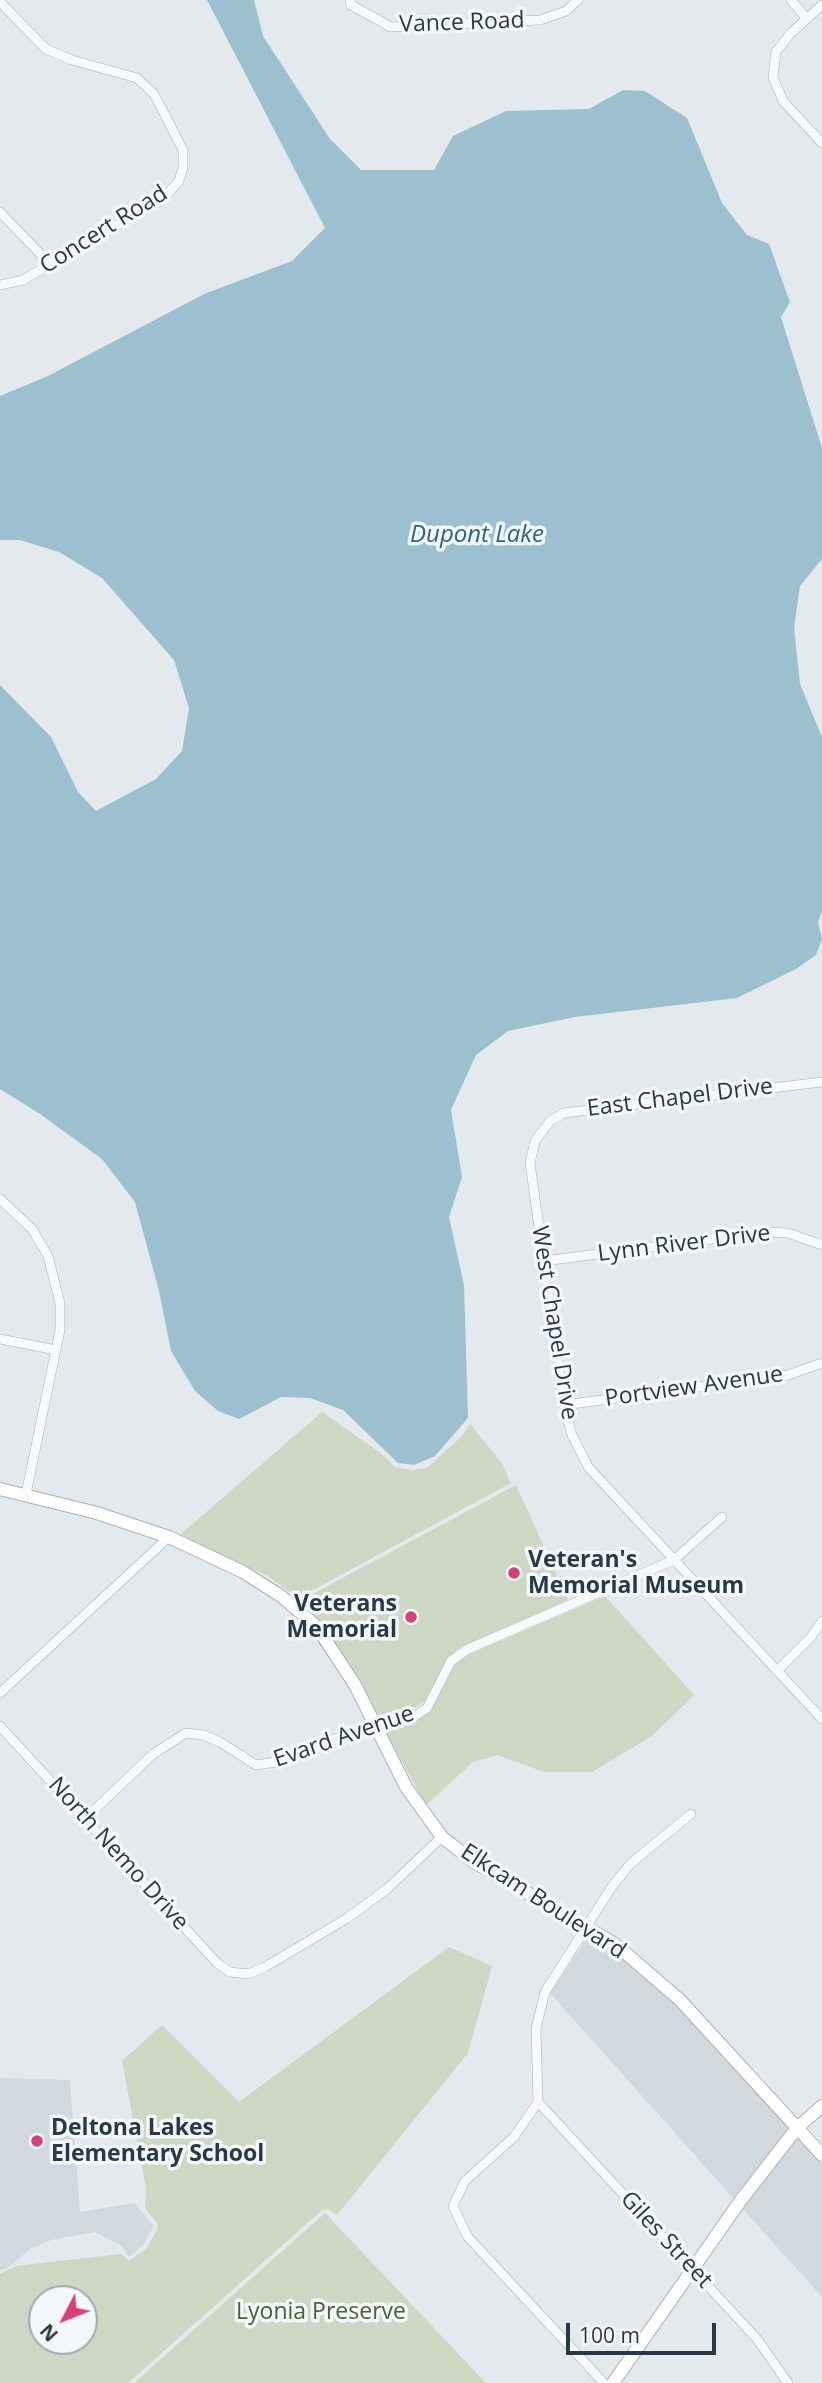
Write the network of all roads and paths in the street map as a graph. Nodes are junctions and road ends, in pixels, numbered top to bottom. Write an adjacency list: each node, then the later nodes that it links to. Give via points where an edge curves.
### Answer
1 (350, 0): 2 (street, Vance Road, via 351,5 391,27 540,20 566,11)
2 (578, 0)
3 (791, 0): 6 (street)
4 (0, 2): 9 (street, Concert Road, via 46,49 137,78 155,94 183,150 179,181 163,199)
5 (822, 5): 6 (street)
6 (806, 18): 7 (street, via 776,52 773,77 783,101)
7 (822, 143)
8 (0, 212): 9 (street)
9 (50, 264): 10 (street, Concert Road)
10 (0, 285)
11 (822, 1082): 12 (street, East Chapel Drive, via 582,1109 564,1113)
12 (544, 1128): 15 (street, West Chapel Drive, via 535,1141 530,1163)
13 (0, 1199): 17 (street, via 32,1229 48,1256 60,1303)
14 (822, 1245): 15 (street, Lynn River Drive, via 788,1233 767,1232)
15 (544, 1261): 19 (street, West Chapel Drive)
16 (0, 1339): 17 (street)
17 (56, 1350): 21 (street)
18 (822, 1363): 19 (street, Portview Avenue, via 788,1375)
19 (564, 1405): 24 (street, West Chapel Drive, via 572,1435 589,1468)
20 (0, 1489): 21 (street, Elkcam Boulevard)
21 (26, 1494): 23 (street, Elkcam Boulevard)
22 (722, 1517): 24 (street, Evard Avenue)
23 (169, 1537): 27 (street); 29 (street, Elkcam Boulevard, via 243,1572 316,1626)
24 (674, 1560): 26 (street, West Chapel Drive); 29 (street, Evard Avenue, via 468,1649 451,1661 427,1708 398,1720)
25 (822, 1621): 26 (street)
26 (777, 1671): 28 (street, West Chapel Drive)
27 (0, 1693)
28 (822, 1718)
29 (374, 1723): 32 (street, Evard Avenue, via 282,1761 256,1765 220,1742 186,1733 153,1754); 33 (street, Elkcam Boulevard, via 406,1787)
30 (0, 1726): 32 (street, North Nemo Drive)
31 (691, 1814): 34 (street, via 630,1864)
32 (86, 1818): 33 (street, North Nemo Drive, via 217,1963 229,1972 242,1973 265,1968 346,1919 387,1889)
33 (442, 1836): 34 (street, Elkcam Boulevard, via 474,1862)
34 (586, 1929): 35 (street, via 545,1992 536,2029); 37 (street, Elkcam Boulevard, via 615,1944 680,2000)
35 (538, 2102): 39 (street, Giles Street); 40 (street, via 514,2137 465,2181 453,2206 467,2235)
36 (822, 2106): 37 (street)
37 (797, 2128): 38 (street, Elkcam Boulevard); 39 (street)
38 (822, 2155)
39 (691, 2267): 41 (street); 42 (street, Giles Street, via 757,2339)
40 (604, 2383)
41 (613, 2383)
42 (788, 2383)

